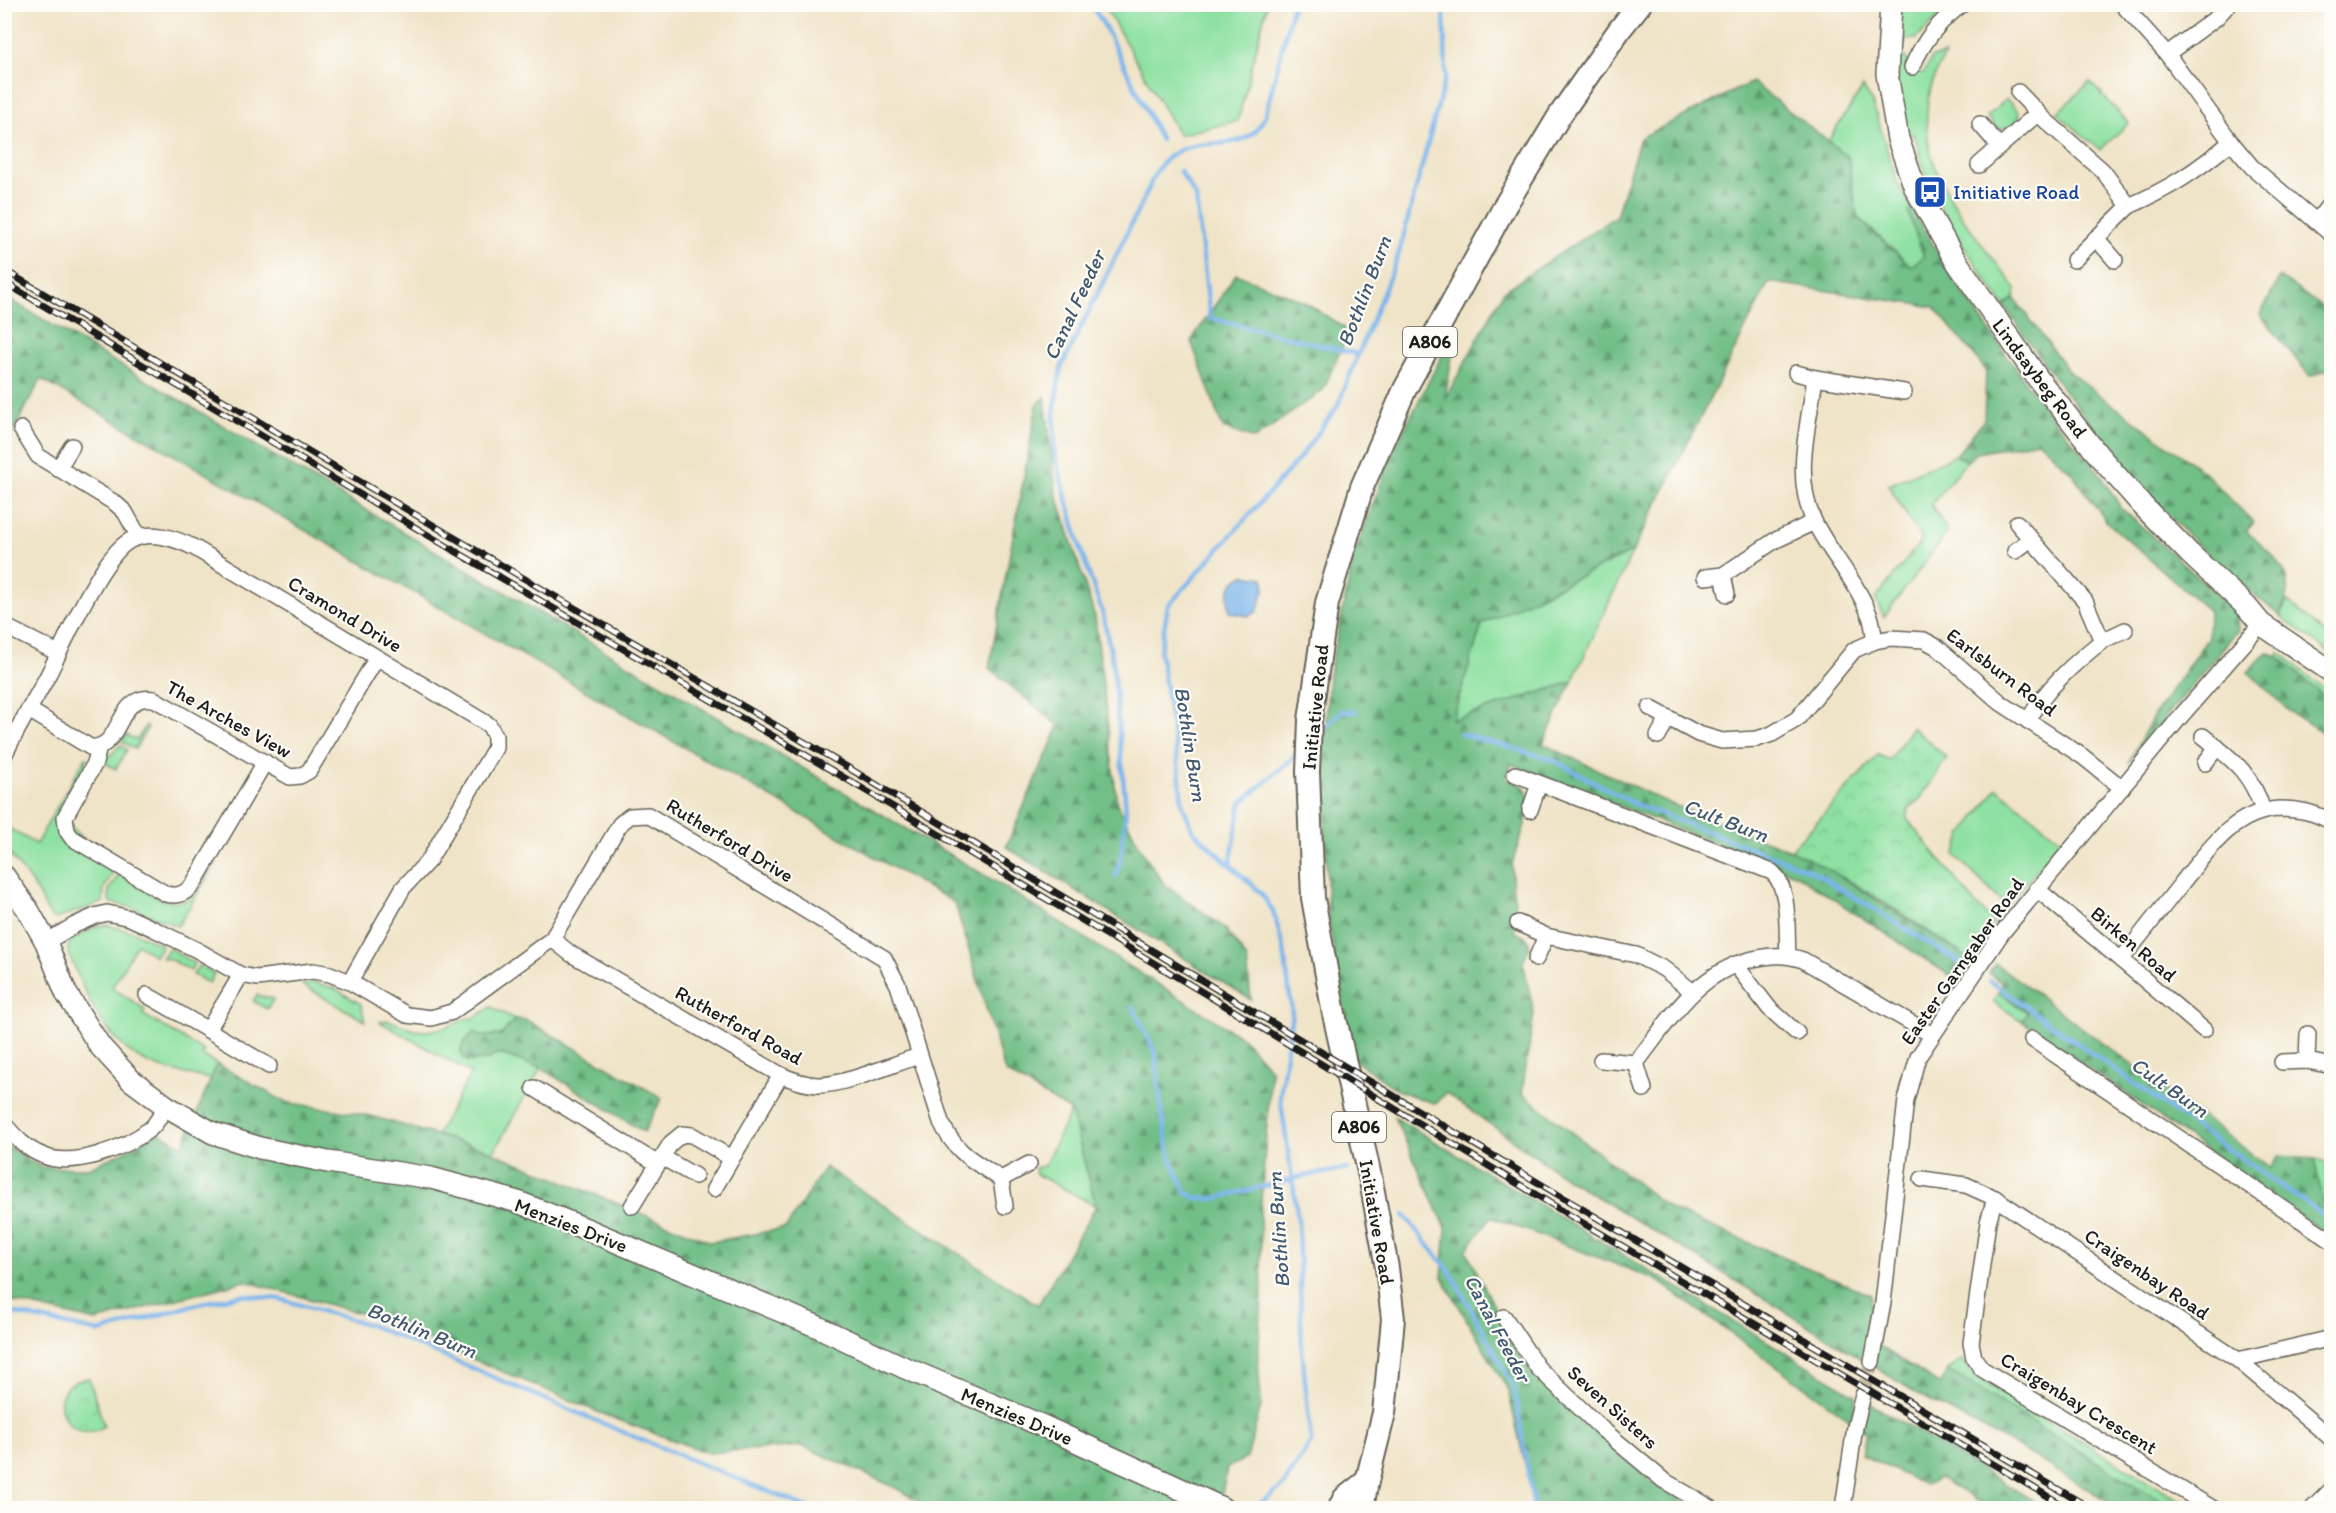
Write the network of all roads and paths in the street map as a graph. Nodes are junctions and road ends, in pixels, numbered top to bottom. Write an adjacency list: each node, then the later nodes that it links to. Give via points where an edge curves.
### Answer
1 (1640, 4): 109 (main road, Initiative Road / A806, via 1542,145 1405,388 1362,487 1327,603 1310,720 1313,898 1371,1181 1393,1319 1384,1413)
2 (1891, 4): 35 (street, Lindsaybeg Road, via 1887,74 1898,139 1915,188 1949,249 2039,380 2099,456 2143,506)
3 (1963, 4): 7 (street, via 1933,30)
4 (2122, 4): 6 (street)
5 (2229, 4): 6 (street)
6 (2167, 54): 11 (street)
7 (1912, 67)
8 (2018, 92): 9 (street)
9 (2038, 113): 12 (street); 15 (street, via 2103,171)
10 (1980, 124): 12 (street)
11 (2231, 142): 15 (street, via 2191,175); 16 (street, via 2252,167)
12 (1999, 146): 13 (street)
13 (1979, 165)
14 (2331, 201): 16 (street)
15 (2129, 206): 18 (street)
16 (2317, 221): 17 (street)
17 (2331, 235)
18 (2096, 238): 19 (street); 20 (street)
19 (2074, 260)
20 (2115, 261)
21 (1796, 373): 22 (street)
22 (1815, 378): 23 (street); 27 (street, via 1803,462 1803,481)
23 (1904, 392)
24 (21, 429): 26 (street, via 38,456)
25 (72, 446): 26 (street)
26 (58, 469): 29 (street, via 115,503)
27 (1814, 522): 32 (street, via 1774,541); 38 (street, via 1857,587 1870,616)
28 (2017, 523): 30 (street)
29 (139, 537): 40 (street, via 119,548 111,559); 41 (street, Cramond Drive, via 164,537 195,548)
30 (2031, 539): 31 (street); 39 (street, via 2085,601)
31 (2015, 551)
32 (1723, 575): 33 (street); 34 (street)
33 (1705, 577)
34 (1727, 594)
35 (2261, 624): 42 (street, Lindsaybeg Road); 56 (street, Easter Garngaber Road)
36 (4, 626): 40 (street)
37 (2125, 630): 39 (street)
38 (1875, 641): 45 (street, Earlsburn Road, via 1854,650 1797,719 1772,734 1722,741); 46 (street, Earlsburn Road, via 1924,640)
39 (2102, 641): 46 (street, via 2061,677)
40 (58, 653): 44 (street)
41 (376, 659): 52 (street, The Arches View, via 309,771 290,777); 71 (street, Cramond Drive, via 489,725 496,742 429,860 403,888)
42 (2331, 672)
43 (1650, 708): 45 (street, Earlsburn Road)
44 (29, 710): 49 (street, via 90,747); 51 (street)
45 (1668, 718): 47 (street)
46 (2028, 721): 56 (street, Earlsburn Road)
47 (1658, 736)
48 (2204, 736): 50 (street)
49 (99, 747): 52 (street, The Arches View, via 106,743 130,705 146,698); 52 (street, via 95,763 65,817 66,831 173,896 192,886)
50 (2217, 747): 53 (street); 58 (street, via 2248,776)
51 (4, 756)
52 (265, 762)
53 (2205, 763)
54 (1515, 774): 55 (street)
55 (1539, 784): 57 (street); 66 (street, via 1772,872 1784,890)
56 (2122, 788): 61 (street, Easter Garngaber Road)
57 (1530, 810)
58 (2263, 810): 59 (street, via 2309,811); 68 (street, via 2216,841)
59 (2331, 822)
60 (4, 876): 65 (street, Menzies Drive)
61 (2037, 889): 68 (street, Birken Road); 78 (street, Easter Garngaber Road)
62 (1518, 923): 63 (street)
63 (1546, 936): 67 (street); 72 (street, via 1636,955 1664,969)
64 (552, 939): 71 (street, Rutherford Drive, via 460,1007 431,1018 407,1015); 80 (street, Rutherford Drive, via 620,824 630,816 648,815 884,958 898,985); 87 (street, Rutherford Road)
65 (46, 942): 70 (street, Rutherford Drive, via 107,913 130,918); 90 (street, Menzies Drive, via 66,993 100,1046 131,1080)
66 (1788, 955): 69 (street); 78 (street)
67 (1536, 959)
68 (2121, 960): 75 (street, Birken Road)
69 (1735, 964): 72 (street); 76 (street, via 1769,1008)
70 (240, 975): 71 (street, Rutherford Drive, via 274,978 313,971); 74 (street)
71 (350, 982)
72 (1693, 992): 84 (street)
73 (147, 995): 74 (street)
74 (208, 1030): 85 (street)
75 (2204, 1030)
76 (1797, 1033)
77 (2308, 1034): 82 (street)
78 (1932, 1035): 106 (street, Easter Garngaber Road, via 1914,1067 1905,1100 1883,1303)
79 (2032, 1039): 102 (street)
80 (920, 1056): 87 (street, Rutherford Road, via 833,1083 817,1085); 96 (street, Rutherford Drive, via 940,1122 954,1145)
81 (1601, 1060): 84 (street)
82 (2307, 1061): 83 (street); 86 (street)
83 (2282, 1062)
84 (1636, 1063): 89 (street)
85 (269, 1066)
86 (2331, 1066)
87 (781, 1075): 92 (street)
88 (534, 1088): 93 (street)
89 (1644, 1089)
90 (166, 1106): 91 (street, via 151,1128 126,1145 94,1156 44,1156 21,1144); 111 (street, Menzies Drive, via 213,1132 260,1148 431,1178 537,1210 808,1322)
91 (4, 1124)
92 (731, 1158): 93 (street, via 692,1135 682,1134); 98 (street)
93 (660, 1160): 95 (street); 100 (street)
94 (1029, 1164): 96 (street)
95 (695, 1176)
96 (1001, 1179): 101 (street)
97 (1922, 1179): 99 (street, Craigenbay Road, via 1966,1185)
98 (714, 1189)
99 (1995, 1198): 105 (street, Craigenbay Road); 117 (street, Craigenbay Crescent, via 1971,1343 1974,1358 1982,1369)
100 (632, 1206)
101 (1005, 1206)
102 (2331, 1241)
103 (1504, 1317): 115 (street, Seven Sisters, via 1538,1368 1602,1429 1664,1480)
104 (2331, 1338): 105 (street)
105 (2238, 1360): 108 (street, Craigenbay Road)
106 (1872, 1362)
107 (1863, 1395): 116 (street)
108 (2331, 1438)
109 (1367, 1481): 112 (main road, via 1344,1499); 113 (main road, A806); 114 (main road, Initiative Road / A806)
110 (2331, 1489): 118 (street)
111 (1220, 1508)
112 (1340, 1509)
113 (1362, 1509)
114 (1374, 1509)
115 (1712, 1509)
116 (1843, 1509)
117 (2212, 1509)
118 (2313, 1509)

